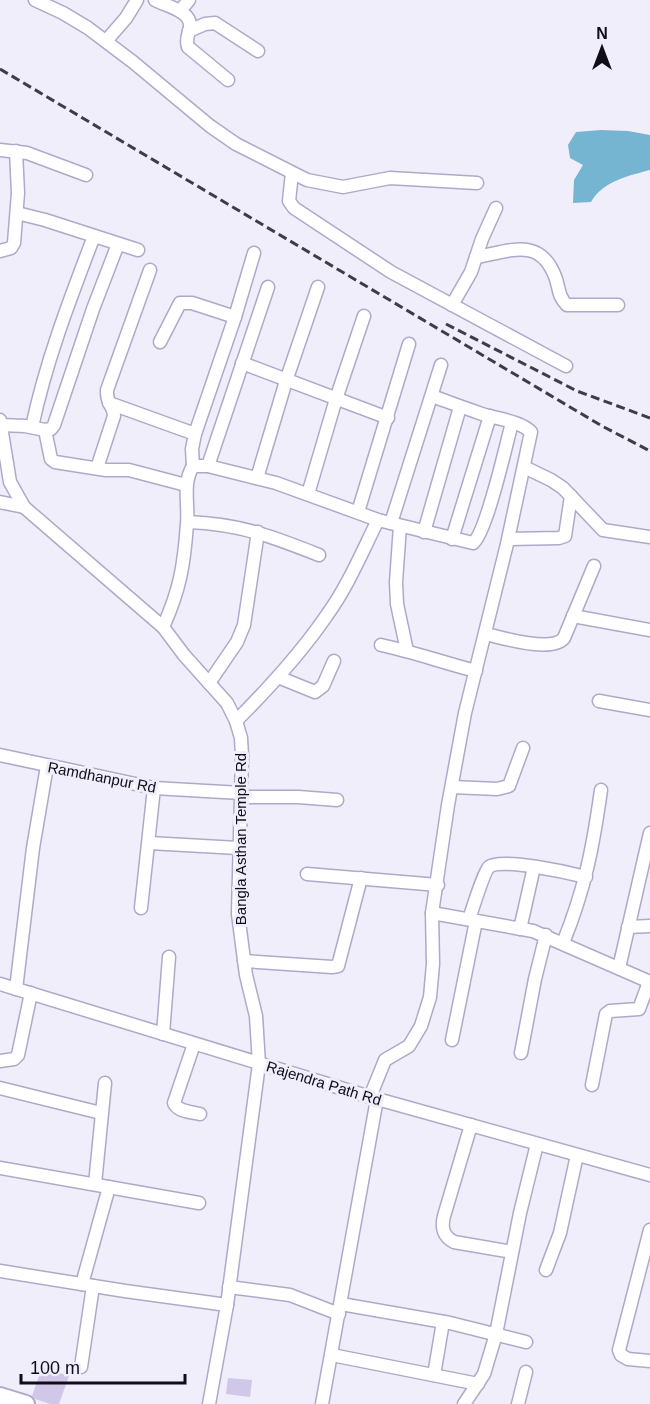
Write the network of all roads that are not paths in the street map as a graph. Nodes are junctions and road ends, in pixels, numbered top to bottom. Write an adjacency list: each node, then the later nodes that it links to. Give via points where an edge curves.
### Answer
1 (137, 0): 7 (street)
2 (155, 0): 5 (street)
3 (189, 0): 5 (street)
4 (40, 1): 7 (street)
5 (180, 11): 6 (street, via 189,20)
6 (189, 31): 8 (street, via 215,23); 9 (street, via 188,47)
7 (106, 41): 12 (street, via 210,126)
8 (258, 51)
9 (228, 80)
10 (0, 150): 11 (street)
11 (16, 151): 13 (street); 16 (street)
12 (292, 173): 14 (street, via 343,187 390,178); 26 (street, via 289,201 294,208 391,272)
13 (86, 175)
14 (477, 183)
15 (496, 208): 22 (street)
16 (17, 213): 17 (street); 20 (street, via 14,243)
17 (94, 236): 18 (street); 44 (street, via 54,342)
18 (118, 244): 19 (street); 45 (street, via 54,425)
19 (138, 250)
20 (0, 251)
21 (254, 253): 29 (street)
22 (476, 257): 26 (street); 27 (street, via 536,251 549,264 567,305)
23 (150, 270): 38 (street, via 107,390)
24 (268, 287): 32 (street)
25 (318, 287): 35 (street)
26 (452, 305): 34 (street)
27 (618, 305)
28 (364, 316): 37 (street)
29 (235, 317): 30 (street, via 180,303); 46 (street)
30 (160, 342)
31 (409, 344): 41 (street)
32 (242, 363): 35 (street); 47 (street)
33 (441, 365): 36 (street)
34 (566, 366)
35 (286, 381): 37 (street); 51 (street)
36 (432, 396): 39 (street); 60 (street)
37 (336, 399): 41 (street); 53 (street)
38 (108, 403): 46 (street); 50 (street, via 114,416)
39 (460, 407): 40 (street); 62 (street)
40 (490, 416): 43 (street); 64 (street)
41 (388, 418): 57 (street)
42 (0, 423): 44 (street); 56 (street, Bangla Asthan Temple Rd, via 10,482)
43 (512, 423): 49 (street, via 531,432); 64 (street, via 478,539 473,543)
44 (32, 427): 45 (street)
45 (45, 430): 50 (street, via 55,462)
46 (195, 434): 48 (street)
47 (208, 465): 48 (street); 51 (street)
48 (193, 466): 52 (street)
49 (524, 467): 54 (street, via 551,480); 65 (street)
50 (97, 468): 52 (street, via 129,470)
51 (257, 478): 53 (street)
52 (186, 485): 59 (street)
53 (308, 494): 57 (street)
54 (571, 496): 63 (street, via 603,530); 65 (street, via 565,536)
55 (0, 502): 56 (street)
56 (24, 507): 69 (street, Bangla Asthan Temple Rd)
57 (358, 512): 58 (street)
58 (378, 520): 60 (street); 76 (street, via 328,614)
59 (188, 522): 61 (street); 69 (street, via 182,579)
60 (395, 525): 62 (street); 73 (street, via 397,604)
61 (258, 532): 66 (street); 77 (street, via 244,625)
62 (424, 532): 64 (street)
63 (650, 537)
64 (452, 539)
65 (508, 539): 71 (street)
66 (319, 555)
67 (594, 566): 68 (street)
68 (573, 616): 70 (street); 71 (street, via 564,638 555,645)
69 (163, 627): 77 (street, Bangla Asthan Temple Rd)
70 (650, 630)
71 (486, 634): 75 (street)
72 (381, 645): 73 (street)
73 (407, 651): 75 (street)
74 (334, 661): 76 (street, via 323,686 315,692)
75 (476, 671): 84 (street)
76 (278, 677): 80 (street)
77 (209, 683): 80 (street, Bangla Asthan Temple Rd, via 227,703)
78 (599, 701): 79 (street)
79 (650, 710)
80 (236, 721): 87 (street, Bangla Asthan Temple Rd, via 241,738)
81 (523, 748): 84 (street, via 509,786)
82 (0, 755): 83 (street, Ramdhanpur Rd)
83 (47, 766): 85 (street, Ramdhanpur Rd); 110 (street)
84 (452, 787): 96 (street)
85 (154, 788): 87 (street, Ramdhanpur Rd); 90 (street)
86 (601, 790): 94 (street)
87 (241, 795): 88 (street, Ramdhanpur Rd); 91 (street, Bangla Asthan Temple Rd)
88 (337, 800)
89 (650, 833): 101 (street)
90 (149, 843): 91 (street); 97 (street)
91 (238, 848): 106 (street, Bangla Asthan Temple Rd, via 238,914)
92 (534, 867): 94 (street); 99 (street, via 489,867); 102 (street)
93 (307, 874): 95 (street)
94 (586, 877): 104 (street)
95 (361, 878): 96 (street); 106 (street, via 338,966)
96 (438, 885): 98 (street)
97 (141, 908)
98 (432, 913): 99 (street); 121 (street, via 432,987 421,1026 409,1046 385,1060)
99 (472, 920): 102 (street); 113 (street)
100 (650, 926): 101 (street)
101 (628, 927): 107 (street)
102 (520, 928): 103 (street)
103 (546, 935): 104 (street); 115 (street)
104 (563, 943): 107 (street)
105 (169, 957): 112 (street)
106 (244, 961): 117 (street, Bangla Asthan Temple Rd, via 256,1016)
107 (619, 968): 108 (street)
108 (650, 982): 119 (street, via 639,1009 606,1014)
109 (0, 984): 110 (street, Rajendra Path Rd)
110 (16, 989): 111 (street, Rajendra Path Rd)
111 (31, 993): 112 (street, Rajendra Path Rd); 116 (street, via 18,1055)
112 (163, 1034): 114 (street, Rajendra Path Rd)
113 (452, 1040)
114 (194, 1044): 117 (street, Rajendra Path Rd); 123 (street, via 174,1103 181,1110)
115 (521, 1053)
116 (0, 1061)
117 (259, 1064): 121 (street, Rajendra Path Rd); 137 (street, Bangla Asthan Temple Rd)
118 (105, 1083): 122 (street)
119 (592, 1085)
120 (0, 1088): 122 (street)
121 (374, 1098): 124 (street, Rajendra Path Rd); 139 (street)
122 (101, 1113): 129 (street)
123 (200, 1114)
124 (471, 1125): 125 (street, Rajendra Path Rd); 133 (street, via 444,1216 443,1232 454,1242)
125 (537, 1144): 126 (street, Rajendra Path Rd); 133 (street)
126 (577, 1155): 128 (street, Rajendra Path Rd); 134 (street, via 562,1226)
127 (0, 1168): 129 (street)
128 (650, 1175)
129 (95, 1184): 130 (street)
130 (109, 1187): 131 (street); 136 (street)
131 (199, 1203)
132 (650, 1230): 144 (street, via 619,1350 628,1359)
133 (512, 1252): 141 (street)
134 (546, 1270)
135 (0, 1271): 136 (street)
136 (88, 1285): 138 (street); 145 (street)
137 (229, 1287): 138 (street, Bangla Asthan Temple Rd); 139 (street, via 290,1295)
138 (227, 1305): 151 (street, Bangla Asthan Temple Rd)
139 (340, 1309): 140 (street); 143 (street)
140 (443, 1322): 141 (street); 147 (street)
141 (496, 1335): 142 (street); 148 (street, via 488,1366)
142 (526, 1342)
143 (332, 1355): 147 (street); 152 (street)
144 (650, 1361)
145 (81, 1367)
146 (526, 1372): 154 (street)
147 (434, 1375): 148 (street)
148 (478, 1384): 153 (street)
149 (0, 1396): 150 (street)
150 (26, 1404)
151 (209, 1404)
152 (322, 1404)
153 (464, 1404)
154 (518, 1404)

